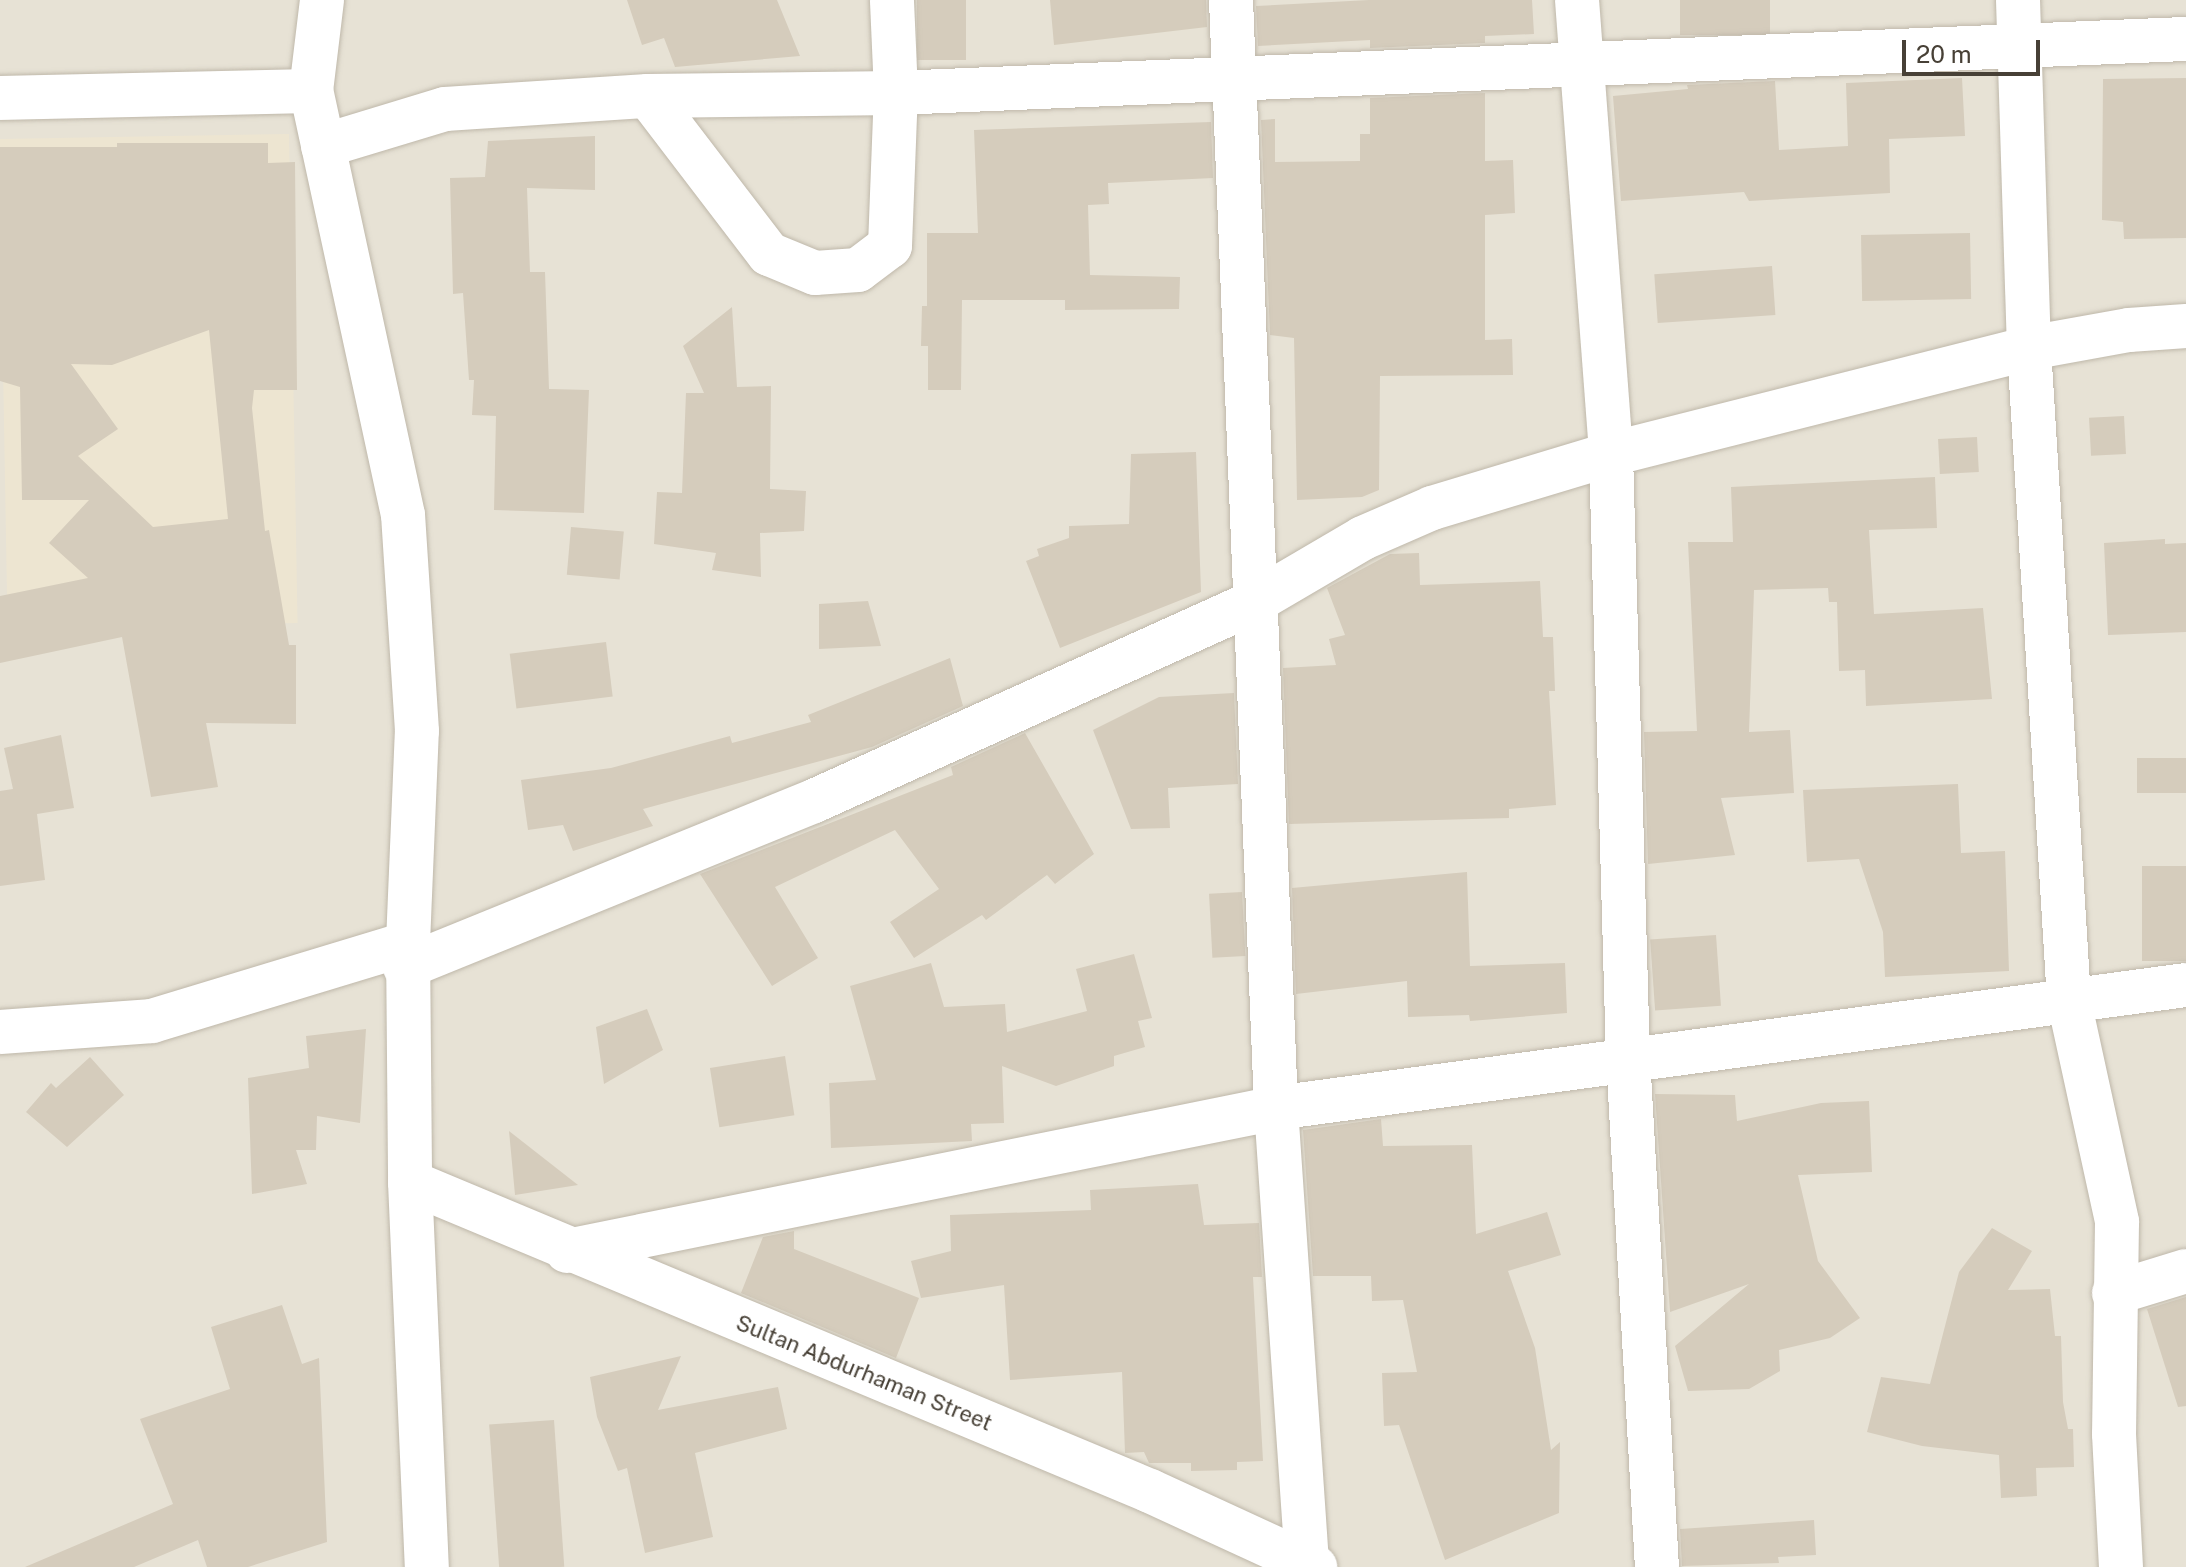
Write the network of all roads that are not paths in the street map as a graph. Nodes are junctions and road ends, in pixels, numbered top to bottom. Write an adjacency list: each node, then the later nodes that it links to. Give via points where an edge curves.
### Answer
1 (322, 0): 10 (street)
2 (892, 0): 11 (street)
3 (1231, 0): 9 (street)
4 (1577, 0): 8 (street)
5 (2018, 0): 7 (street)
6 (2186, 39): 7 (street)
7 (2020, 46): 8 (street); 16 (street)
8 (1582, 64): 9 (street); 17 (street)
9 (1235, 80): 11 (street); 18 (street)
10 (311, 91): 13 (street); 14 (street)
11 (896, 93): 12 (street); 12 (street, via 890,246 858,270 815,273 769,254)
12 (648, 96): 14 (street, via 445,109)
13 (0, 98)
14 (323, 146): 19 (street, via 403,515 417,731)
15 (2186, 326): 16 (street)
16 (2029, 348): 17 (street); 21 (street)
17 (1611, 454): 18 (street, via 1432,508 1363,538); 23 (street)
18 (1254, 602): 19 (street, via 814,801); 24 (street)
19 (407, 955): 22 (street, via 152,1021); 25 (street)
20 (2186, 985): 21 (street)
21 (2069, 1001): 23 (street); 28 (street, via 2117,1222)
22 (0, 1032)
23 (1628, 1057): 24 (street); 31 (street)
24 (1276, 1108): 26 (street); 29 (street)
25 (410, 1182): 26 (street, Sultan Abdurhaman Street); 30 (street)
26 (567, 1251): 29 (street, Sultan Abdurhaman Street)
27 (2186, 1271): 28 (street)
28 (2114, 1293): 32 (street)
29 (1307, 1565)
30 (427, 1567)
31 (1657, 1567)
32 (2121, 1567)

